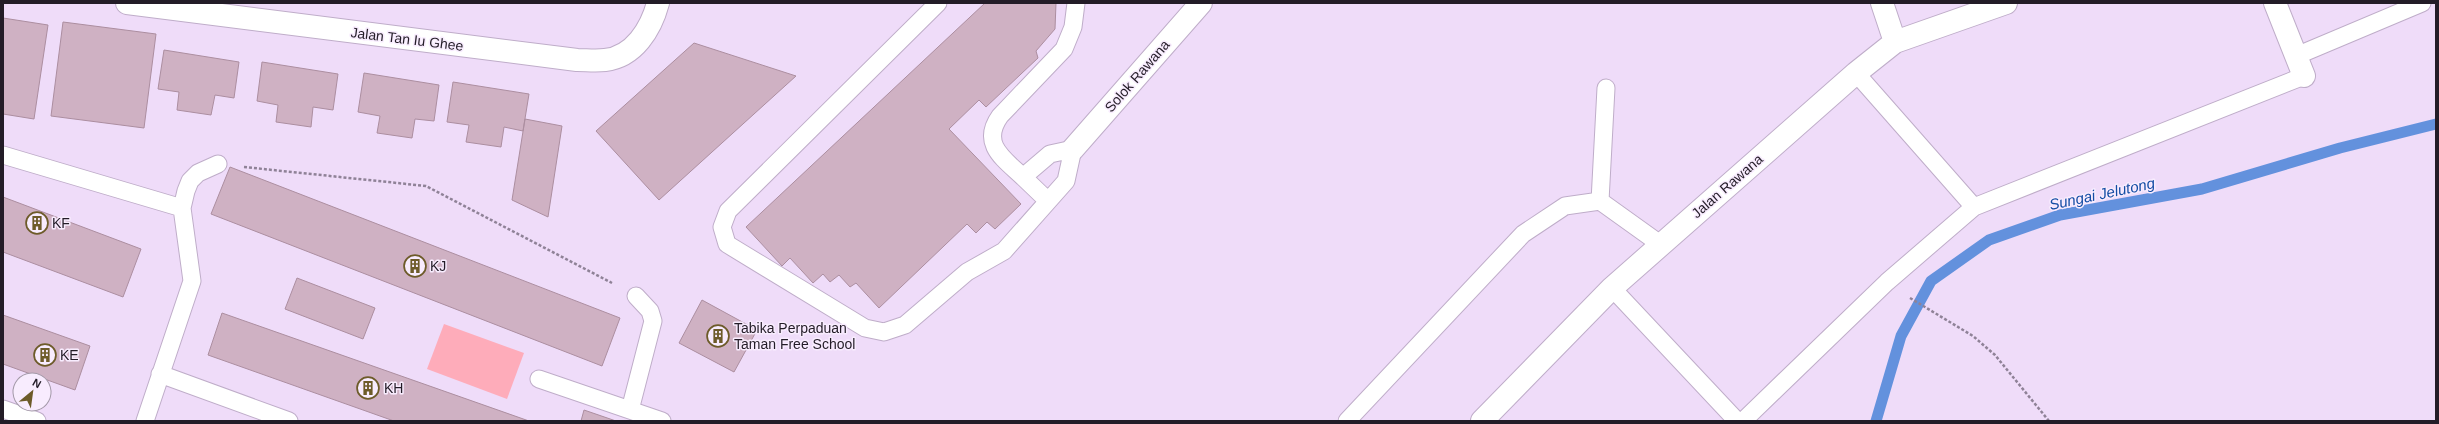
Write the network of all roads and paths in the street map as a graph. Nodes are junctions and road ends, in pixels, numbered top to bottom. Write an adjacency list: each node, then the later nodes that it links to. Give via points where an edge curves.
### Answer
1 (127, 3): 2 (street, Jalan Tan Iu Ghee, via 584,60 606,60 627,52 644,36)
2 (658, 3)
3 (938, 3): 19 (lane, via 728,210 722,227 727,244 865,328 884,332 905,325 967,272 1004,251)
4 (1076, 3): 18 (lane, via 1074,27 1064,49 994,124 994,149)
5 (1201, 3): 15 (street, Solok Rawana)
6 (1882, 3): 10 (street)
7 (2006, 3): 10 (street, Jalan Rawana)
8 (2275, 3): 11 (street)
9 (2422, 3): 11 (lane)
10 (1895, 42): 12 (street, Jalan Rawana)
11 (2296, 56): 13 (street)
12 (1856, 73): 21 (lane); 23 (street, Jalan Rawana)
13 (2304, 76): 21 (lane)
14 (1606, 88): 20 (lane)
15 (1073, 149): 18 (lane, via 1050,154); 19 (lane, via 1066,181)
16 (3, 155): 22 (lane)
17 (218, 164): 22 (lane, via 198,173 190,181); 26 (path, via 426,186)
18 (1023, 177): 19 (lane)
19 (1048, 201)
20 (1600, 201): 23 (lane); 35 (lane, via 1565,206 1523,234)
21 (1974, 207): 38 (lane, via 1887,282)
22 (182, 208): 27 (lane, via 192,281)
23 (1660, 244): 24 (street, Jalan Rawana)
24 (1612, 288): 36 (street, Jalan Rawana); 37 (lane)
25 (1904, 294): 39 (path, via 1973,336 1995,355)
26 (636, 296): 30 (lane, via 650,311 653,322)
27 (160, 374): 32 (lane); 33 (lane)
28 (539, 379): 30 (lane)
29 (3, 409): 31 (lane)
30 (630, 410): 34 (lane)
31 (37, 421)
32 (145, 421)
33 (289, 421)
34 (662, 421)
35 (1348, 421)
36 (1482, 421)
37 (1737, 421)
38 (1743, 421)
39 (2049, 421)

